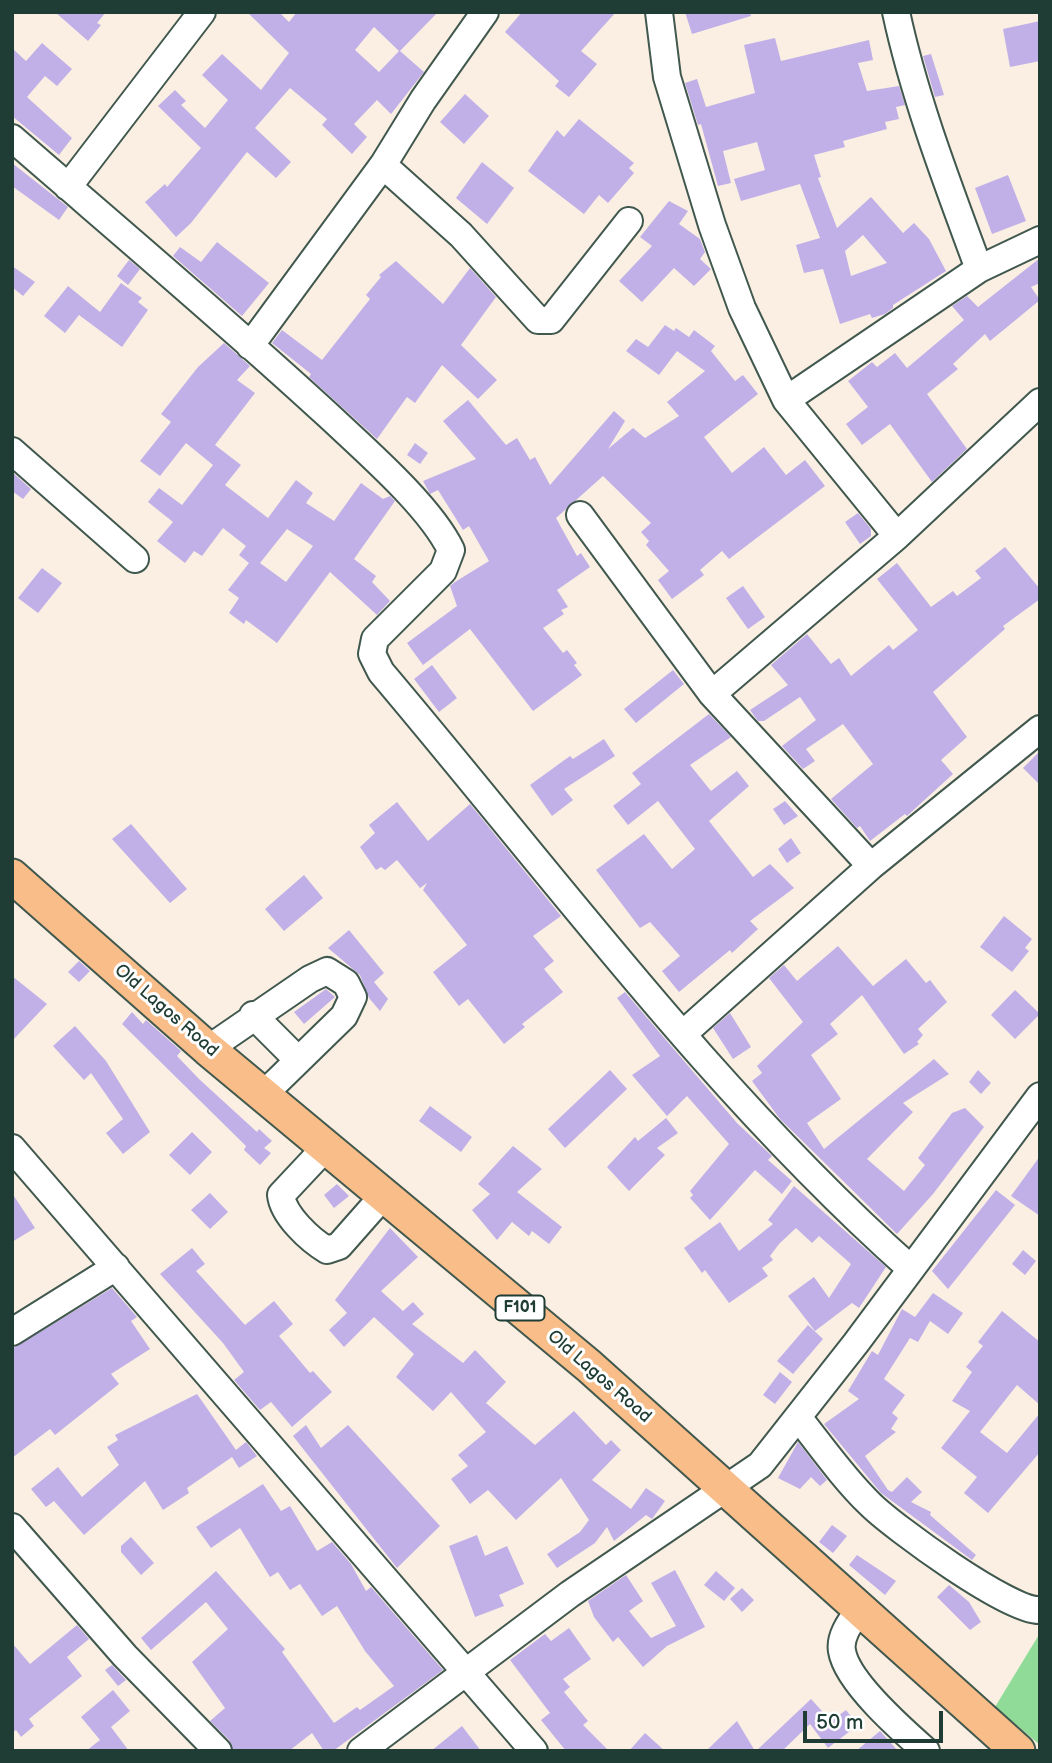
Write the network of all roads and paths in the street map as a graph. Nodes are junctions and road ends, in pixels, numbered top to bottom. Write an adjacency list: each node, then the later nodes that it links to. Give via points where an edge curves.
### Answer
1 (202, 12): 7 (street)
2 (485, 12): 6 (street)
3 (659, 12): 12 (street, via 667,77 712,225 742,308)
4 (896, 12): 10 (street, via 934,146)
5 (12, 138): 7 (street)
6 (383, 165): 8 (street, via 461,235 538,320 551,320); 11 (street)
7 (68, 187): 11 (street)
8 (629, 221)
9 (1040, 240): 10 (street)
10 (979, 270): 12 (street)
11 (250, 346): 23 (street, via 381,465 443,534 451,550 443,571 375,639 372,654 381,672)
12 (786, 400): 16 (street)
13 (1040, 402): 16 (street)
14 (12, 451): 17 (street)
15 (580, 515): 18 (street)
16 (897, 536): 18 (street)
17 (135, 559)
18 (712, 694): 20 (street)
19 (1040, 729): 20 (street)
20 (871, 866): 23 (street)
21 (12, 876): 24 (main road, Old Lagos Road / F101)
22 (253, 1016): 24 (street); 25 (street); 25 (street, via 327,971 346,983 353,997 344,1016)
23 (683, 1034): 32 (street, via 843,1209)
24 (208, 1049): 26 (main road, Old Lagos Road / F101)
25 (297, 1059): 26 (street)
26 (263, 1094): 28 (main road, Old Lagos Road / F101)
27 (1040, 1096): 32 (street)
28 (326, 1147): 30 (main road, Old Lagos Road / F101); 30 (street, via 281,1195 282,1205 316,1244 327,1250 338,1246)
29 (12, 1148): 31 (street)
30 (384, 1195): 35 (main road, Old Lagos Road / F101, via 589,1366)
31 (116, 1268): 33 (street); 39 (street)
32 (911, 1269): 34 (street)
33 (12, 1332)
34 (798, 1417): 35 (street, via 760,1465); 38 (street, via 870,1504 1000,1598 1031,1611)
35 (725, 1490): 37 (main road, Old Lagos Road / F101); 39 (street, via 570,1594)
36 (12, 1527): 40 (street, via 125,1656)
37 (861, 1607): 43 (street, via 844,1634 841,1650 849,1672); 44 (main road, Old Lagos Road / F101)
38 (1040, 1610)
39 (467, 1671): 41 (street); 42 (street)
40 (218, 1751)
41 (361, 1751)
42 (534, 1751)
43 (926, 1751)
44 (1018, 1751)

